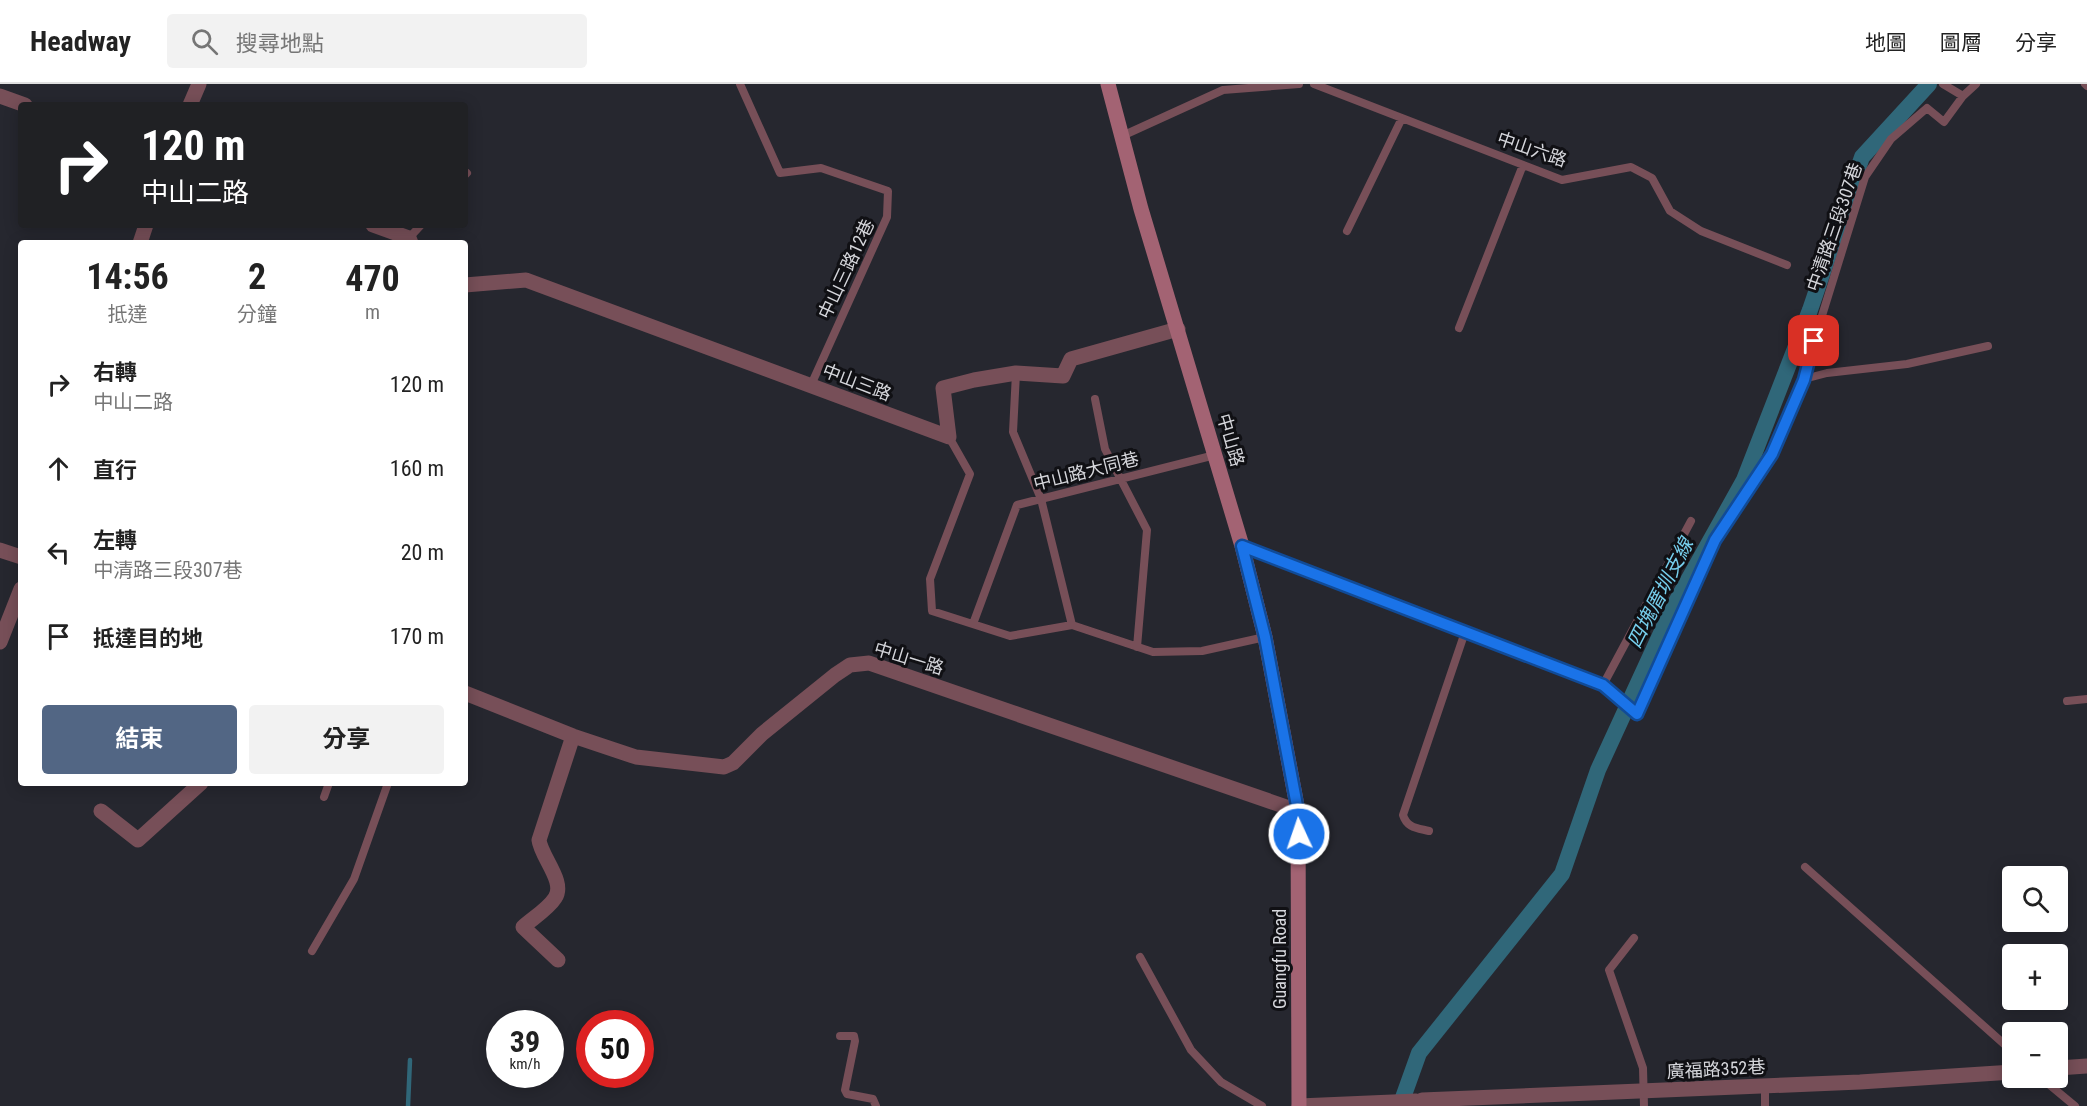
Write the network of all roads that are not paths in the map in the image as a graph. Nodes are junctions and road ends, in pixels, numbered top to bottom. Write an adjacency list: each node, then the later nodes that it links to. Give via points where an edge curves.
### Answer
1 (199, 84): 11 (street)
2 (740, 84): 25 (lane, 中山三路12巷, via 780,173 821,168 888,191 887,217)
3 (1108, 84): 13 (main road, 中山路)
4 (1299, 84): 13 (lane, via 1223,90)
5 (1314, 84): 12 (lane, 中山六路)
6 (1944, 84): 9 (lane)
7 (1976, 84): 9 (lane, 中清路三段307巷)
8 (0, 96): 10 (street)
9 (1963, 96): 24 (lane, 中清路三段307巷, via 1944,122 1927,108 1891,139 1865,177)
10 (18, 102)
11 (191, 102)
12 (1402, 118): 14 (lane, 中山六路); 16 (lane)
13 (1122, 136): 21 (main road, 中山路)
14 (1523, 165): 18 (lane, 中山六路, via 1562,180 1631,167 1652,178 1670,211 1701,231); 20 (lane)
15 (380, 228): 17 (street)
16 (1347, 231)
17 (410, 240)
18 (1787, 265)
19 (468, 285): 25 (street, 中山三路, via 526,280)
20 (1459, 328)
21 (1178, 329): 23 (street, via 1071,359 1063,376); 28 (main road, 中山路)
22 (1988, 346): 24 (lane, via 1907,364 1827,372)
23 (1016, 373): 27 (street, via 943,388); 30 (lane, via 1013,432)
24 (1804, 380): 42 (lane, 中清路三段307巷, via 1772,454 1715,540 1637,714)
25 (811, 385): 27 (street, 中山三路)
26 (1095, 399): 29 (lane, via 1105,449)
27 (950, 437): 36 (lane, via 970,474 930,579 932,611)
28 (1215, 455): 29 (lane, 中山路大同巷); 32 (main road, 中山路)
29 (1123, 480): 30 (lane, 中山路大同巷); 41 (lane, via 1147,530)
30 (1041, 499): 36 (lane, 中山路大同巷, via 1017,505); 37 (lane)
31 (1691, 521): 42 (lane)
32 (1242, 546): 38 (lane); 39 (main road, 中山路)
33 (0, 550): 34 (street)
34 (18, 556)
35 (18, 597): 40 (street)
36 (973, 624): 37 (lane, via 1010,636)
37 (1072, 625): 41 (lane)
38 (1465, 632): 42 (lane); 53 (lane, via 1405,806 1406,823)
39 (1265, 637): 41 (lane, via 1202,651 1153,652); 52 (main road, 中山路)
40 (0, 642)
41 (1137, 647)
42 (1603, 685)
43 (468, 694): 46 (street, 中山一路)
44 (2087, 699): 45 (lane)
45 (2067, 701)
46 (573, 736): 52 (street, 中山一路, via 636,757 724,767 835,675 850,665 869,663); 58 (street, via 539,840 558,890 556,897 523,927)
47 (198, 786): 51 (street, via 138,840)
48 (327, 786): 50 (lane)
49 (387, 786): 56 (lane, via 354,879)
50 (324, 796)
51 (101, 811)
52 (1298, 811): 71 (main road, Guangfu Road)
53 (1429, 831)
54 (1806, 867): 60 (lane)
55 (1634, 938): 66 (lane, via 1609,970 1643,1068)
56 (312, 951)
57 (1140, 957): 70 (lane, via 1191,1050 1221,1082)
58 (558, 960)
59 (840, 1036): 69 (lane, via 854,1036 855,1041 847,1094 873,1099)
60 (2002, 1042)
61 (2087, 1066): 62 (street)
62 (2068, 1067)
63 (2002, 1073): 64 (street, 廣福路352巷)
64 (1765, 1087): 66 (street, 廣福路352巷, via 1653,1092); 73 (lane)
65 (2053, 1088): 74 (lane)
66 (1644, 1089): 67 (street, 廣福路352巷); 72 (lane)
67 (1427, 1101): 68 (street, 廣福路352巷)
68 (1364, 1105): 71 (street, 廣福路352巷)
69 (876, 1106)
70 (1262, 1106)
71 (1299, 1106)
72 (1644, 1106)
73 (1765, 1106)
74 (2074, 1106)

